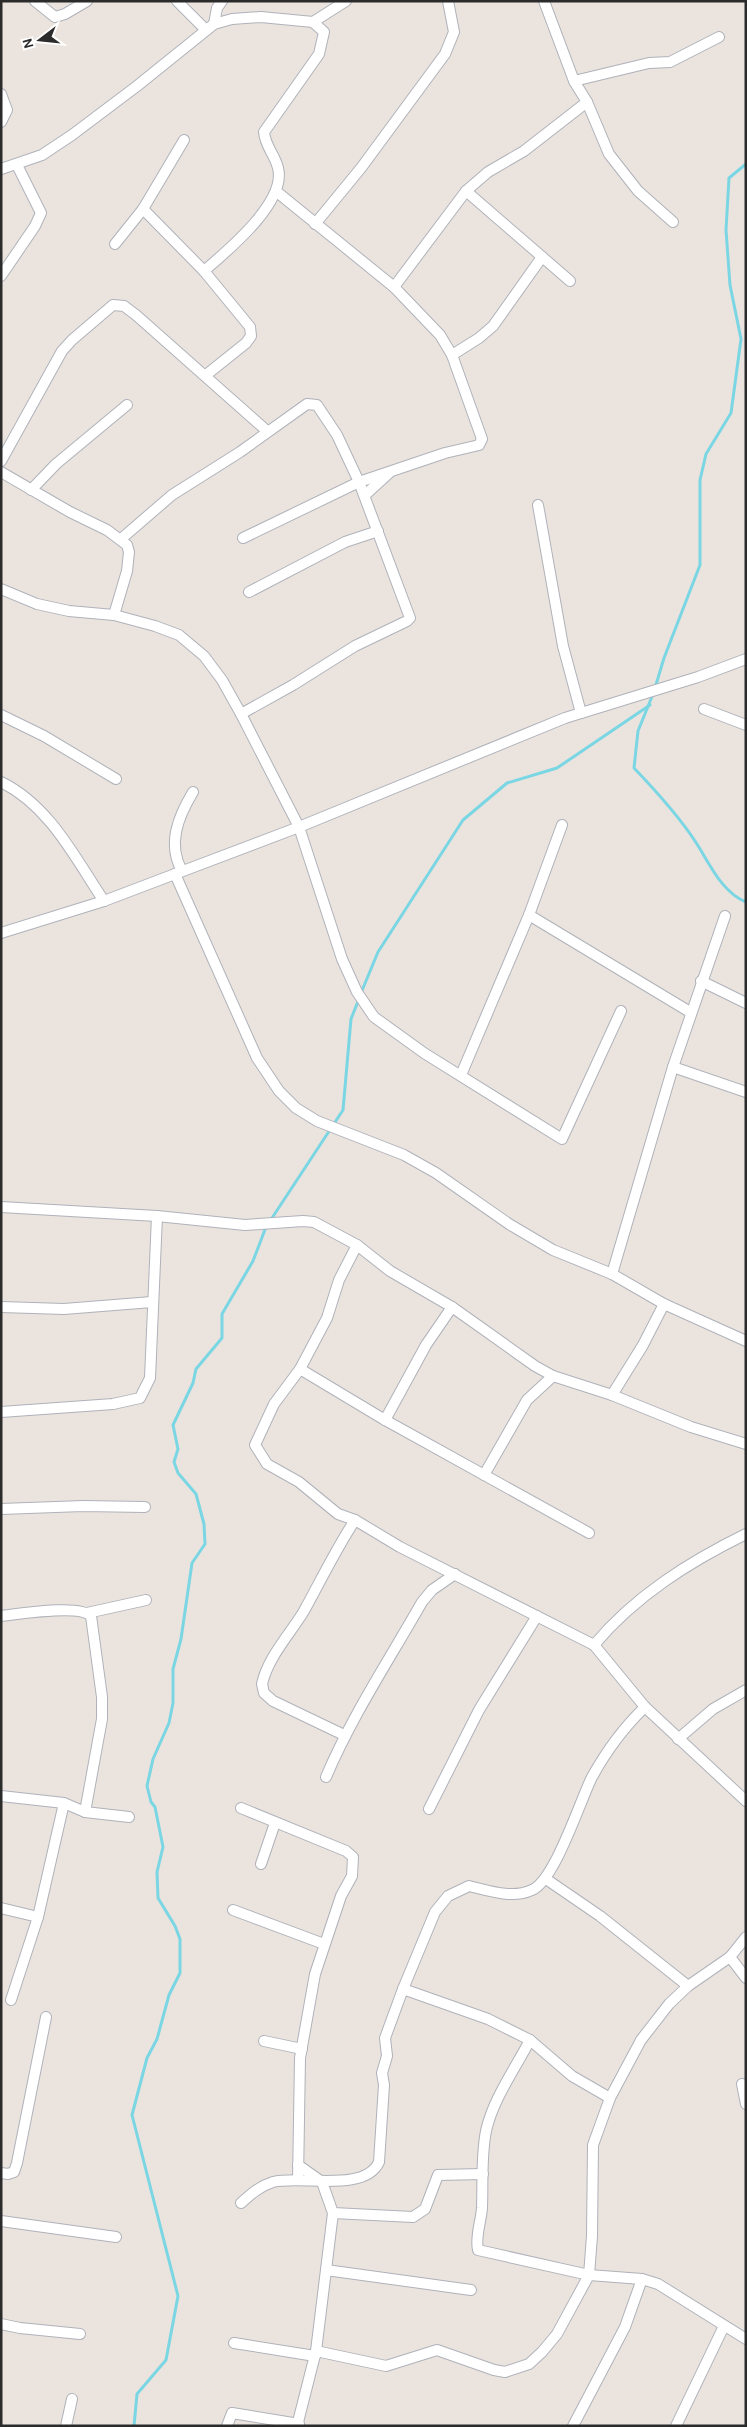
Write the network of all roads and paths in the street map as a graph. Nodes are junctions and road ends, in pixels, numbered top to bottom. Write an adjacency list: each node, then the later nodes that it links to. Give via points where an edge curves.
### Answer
1 (35, 1): 2 (street, via 55,17)
2 (87, 1)
3 (177, 1): 9 (street)
4 (222, 1): 9 (street)
5 (346, 1): 8 (street)
6 (448, 1): 22 (street, via 454,32 447,50 362,168)
7 (544, 1): 11 (street)
8 (313, 22): 9 (street, via 261,17 232,19); 18 (street, via 324,32 319,54 264,132 278,168)
9 (210, 27): 16 (street, via 72,135 42,155)
10 (719, 37): 11 (street, via 670,62 649,63)
11 (574, 81): 13 (street)
12 (1, 94): 14 (street, via 7,110)
13 (586, 102): 19 (street, via 524,150 488,172); 21 (street, via 620,171)
14 (1, 122)
15 (184, 140): 20 (street)
16 (17, 165): 17 (street); 26 (street, via 41,213)
17 (1, 169)
18 (277, 192): 22 (street); 25 (street, via 243,236)
19 (466, 192): 24 (street); 28 (street)
20 (143, 209): 23 (street); 25 (street)
21 (673, 222)
22 (315, 224): 28 (street)
23 (115, 244)
24 (542, 257): 27 (street); 29 (street, via 493,326)
25 (204, 271): 30 (street, via 250,327 251,336)
26 (1, 276)
27 (570, 281)
28 (394, 287): 29 (street, via 440,335)
29 (452, 354): 34 (street, via 481,442)
30 (206, 375): 32 (street); 33 (street, via 124,306 113,305 62,351)
31 (127, 405): 37 (street, via 56,464)
32 (267, 431): 36 (street, via 307,404 317,405 337,435); 42 (street, via 172,496)
33 (1, 461)
34 (392, 470): 36 (street); 38 (street)
35 (1, 472): 37 (street)
36 (360, 482): 38 (street); 41 (street)
37 (31, 490): 42 (street)
38 (365, 495): 40 (street)
39 (538, 505): 48 (street, via 564,646)
40 (378, 531): 44 (street, via 345,542); 49 (street, via 410,614 408,621 355,646)
41 (243, 538)
42 (121, 539): 45 (street, via 127,545 128,560)
43 (1, 590): 45 (street, via 37,604)
44 (249, 592)
45 (114, 615): 49 (street, via 155,626 179,636 192,646 222,680)
46 (746, 659): 48 (street)
47 (704, 709): 51 (street)
48 (581, 713): 56 (street)
49 (242, 714): 56 (street)
50 (1, 715): 52 (street, via 44,736)
51 (746, 725)
52 (116, 779)
53 (1, 782): 58 (street, via 16,789 47,817)
54 (192, 792): 57 (street, via 176,829)
55 (562, 825): 59 (street)
56 (299, 827): 57 (street); 67 (street, via 342,959 357,992 374,1018)
57 (179, 873): 58 (street); 72 (street, via 257,1058 279,1091 296,1108 317,1121 404,1155 553,1250)
58 (104, 901): 61 (street)
59 (529, 914): 65 (street); 67 (street)
60 (725, 916): 62 (street)
61 (1, 933)
62 (701, 981): 63 (street); 65 (street)
63 (746, 1003)
64 (621, 1011): 67 (street, via 562,1139)
65 (690, 1012): 66 (street)
66 (673, 1067): 68 (street); 72 (street)
67 (460, 1075)
68 (746, 1092)
69 (1, 1207): 70 (street)
70 (157, 1216): 71 (street, via 245,1226 314,1222); 73 (street)
71 (357, 1245): 76 (street, via 390,1271); 78 (street, via 339,1280 327,1318)
72 (612, 1274): 74 (street)
73 (152, 1302): 75 (street, via 64,1309); 81 (street, via 150,1378 140,1398 113,1404)
74 (664, 1304): 77 (street); 80 (street)
75 (1, 1307)
76 (452, 1307): 79 (street); 82 (street, via 426,1345)
77 (746, 1341)
78 (300, 1369): 82 (street); 87 (street, via 274,1404 255,1445 267,1464 299,1482 338,1514)
79 (553, 1376): 80 (street); 84 (street, via 527,1400)
80 (612, 1395): 83 (street, via 691,1427)
81 (1, 1412)
82 (385, 1420): 84 (street)
83 (746, 1444)
84 (484, 1475): 88 (street)
85 (145, 1507): 86 (street)
86 (1, 1509)
87 (356, 1520): 90 (street, via 400,1547); 98 (street, via 280,1646 262,1684 264,1692 273,1700)
88 (589, 1533)
89 (746, 1534): 95 (street, via 700,1556 637,1601)
90 (455, 1574): 94 (street); 98 (street, via 432,1590 422,1602)
91 (146, 1600): 92 (street)
92 (88, 1613): 93 (street, via 67,1611); 106 (street, via 93,1621 102,1719)
93 (1, 1616)
94 (537, 1616): 95 (street); 105 (street, via 480,1710)
95 (594, 1644): 97 (street)
96 (746, 1690): 99 (street, via 712,1709)
97 (644, 1707): 99 (street); 110 (street, via 618,1734 599,1765)
98 (344, 1735): 100 (street)
99 (678, 1739): 102 (street)
100 (326, 1777)
101 (1, 1796): 103 (street)
102 (745, 1800)
103 (64, 1803): 106 (street); 113 (street)
104 (242, 1808): 108 (street)
105 (429, 1809)
106 (85, 1812): 107 (street)
107 (129, 1817)
108 (275, 1823): 109 (street); 115 (street, via 346,1851 352,1857 352,1876 346,1883)
109 (261, 1864)
110 (546, 1878): 118 (street); 119 (street, via 527,1892 502,1895 469,1886 448,1896 434,1912)
111 (1, 1908): 113 (street)
112 (233, 1910): 115 (street)
113 (38, 1917): 120 (street)
114 (746, 1937): 116 (street)
115 (324, 1944): 124 (street, via 315,1974)
116 (730, 1958): 117 (street); 118 (street)
117 (746, 1978)
118 (688, 1986): 126 (street, via 640,2040)
119 (402, 1989): 122 (street, via 488,2019); 132 (street, via 385,2038 377,2166 370,2174 357,2178)
120 (11, 2000)
121 (46, 2017): 129 (street, via 18,2163 14,2172)
122 (530, 2040): 126 (street, via 572,2076); 130 (street, via 492,2112 486,2131)
123 (264, 2041): 124 (street)
124 (302, 2049): 128 (street)
125 (742, 2084): 127 (street)
126 (610, 2098): 138 (street, via 593,2145)
127 (746, 2104)
128 (298, 2165): 131 (street); 132 (street)
129 (1, 2173)
130 (483, 2174): 134 (street, via 438,2175 425,2208 413,2217); 138 (street, via 477,2240 480,2252 518,2257)
131 (298, 2180): 132 (street); 133 (street, via 268,2184)
132 (322, 2182): 134 (street)
133 (241, 2203)
134 (333, 2213): 137 (street)
135 (1, 2221): 136 (street)
136 (116, 2237)
137 (326, 2270): 140 (street); 146 (street)
138 (589, 2275): 139 (street); 146 (street, via 557,2334 542,2352 520,2369 494,2370 437,2350 386,2366)
139 (642, 2279): 142 (street, via 658,2284); 151 (street, via 624,2327)
140 (472, 2290)
141 (1, 2324): 143 (street)
142 (724, 2326): 144 (street); 152 (street)
143 (80, 2334)
144 (746, 2339)
145 (234, 2342): 146 (street)
146 (316, 2353): 148 (street)
147 (72, 2399): 149 (street)
148 (298, 2425): 150 (street, via 232,2413)
149 (66, 2426)
150 (227, 2426)
151 (573, 2426)
152 (676, 2426)

